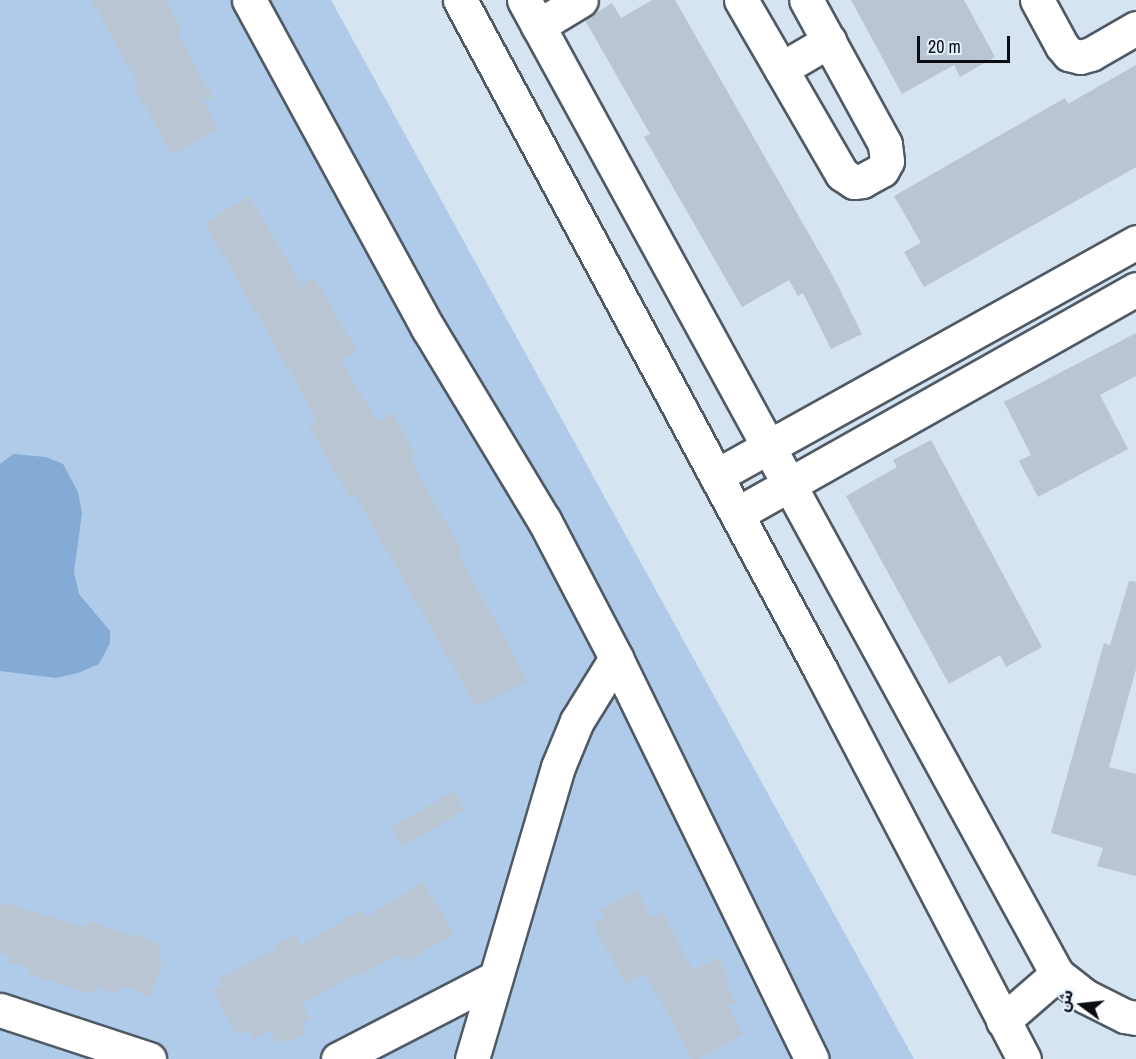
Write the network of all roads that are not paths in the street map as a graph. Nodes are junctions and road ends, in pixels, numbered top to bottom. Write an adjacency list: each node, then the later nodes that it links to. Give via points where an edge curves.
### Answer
1 (249, 0): 17 (street, via 428,328 544,520)
2 (460, 0): 14 (street)
3 (581, 0): 7 (street)
4 (741, 0): 10 (street)
5 (806, 0): 9 (street)
6 (1037, 0): 8 (street, via 1062,46 1080,57)
7 (531, 13): 13 (street)
8 (1136, 28)
9 (829, 41): 10 (street); 10 (street, via 885,144 887,161 882,170 862,181 847,179)
10 (781, 69)
11 (1136, 242): 13 (street)
12 (1136, 289): 15 (street)
13 (770, 448): 14 (street); 15 (street)
14 (716, 476): 16 (street)
15 (790, 484): 16 (street); 18 (street)
16 (737, 514): 22 (street)
17 (616, 658): 19 (street, via 588,699 567,744); 26 (street)
18 (1057, 974): 21 (street, via 1085,996); 22 (street)
19 (495, 978): 24 (street); 25 (street)
20 (0, 1010): 23 (street)
21 (1136, 1018)
22 (1003, 1022): 27 (street)
23 (149, 1059)
24 (338, 1059)
25 (472, 1059)
26 (812, 1059)
27 (1024, 1059)

